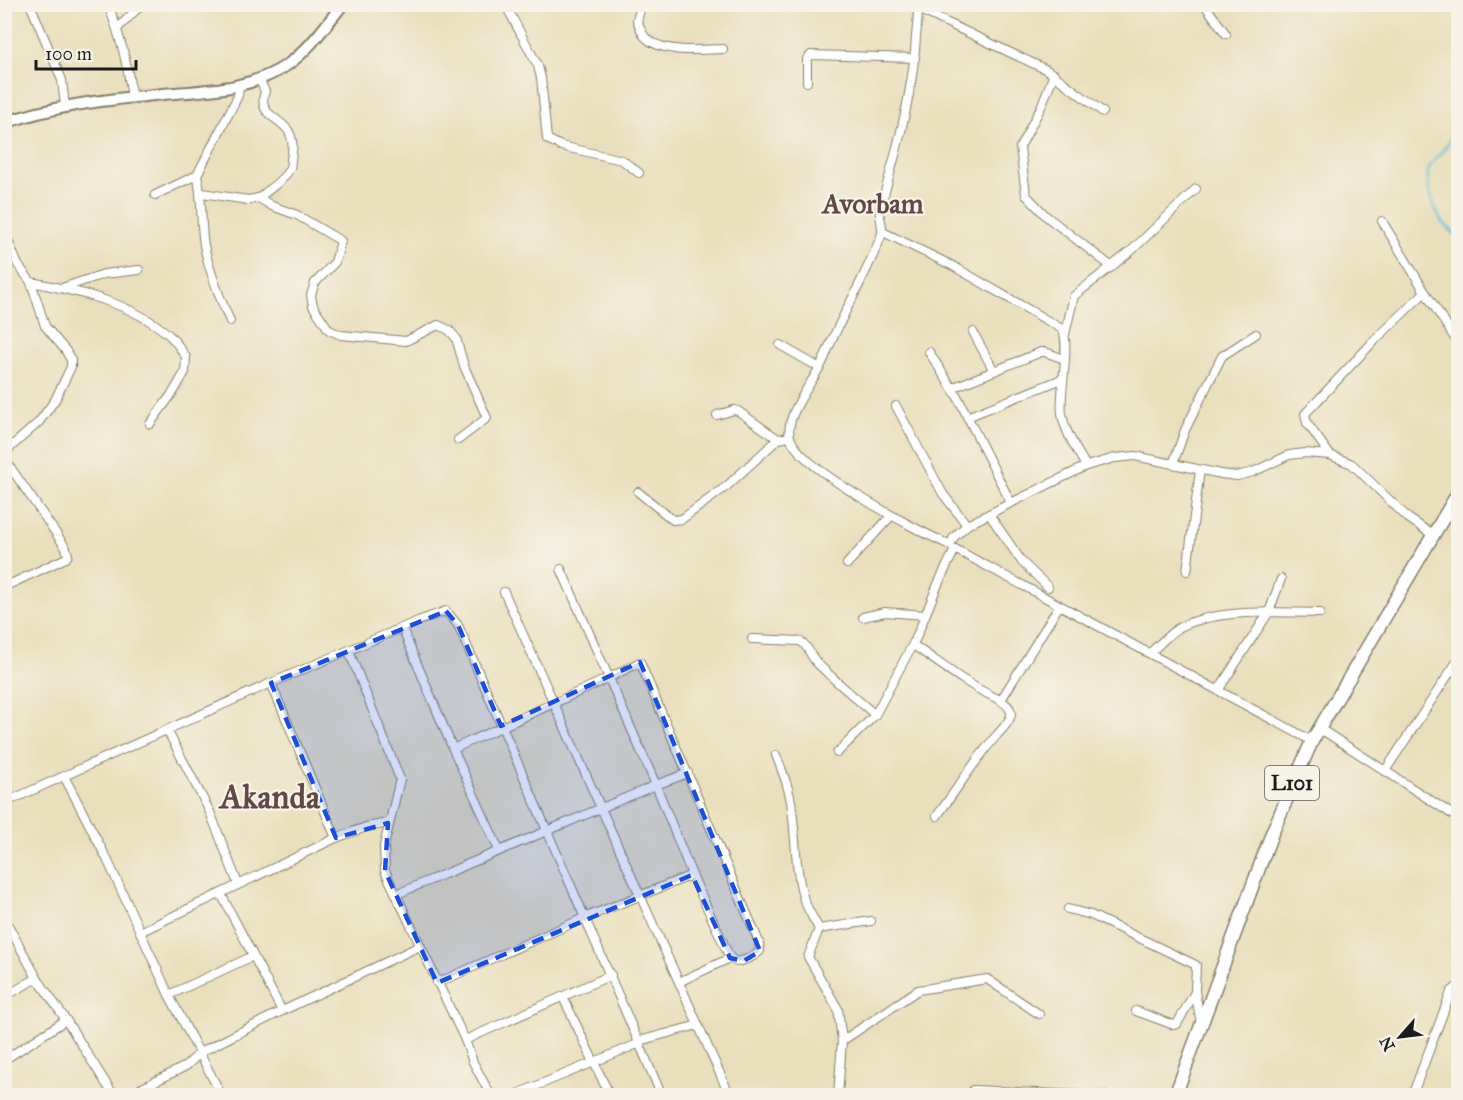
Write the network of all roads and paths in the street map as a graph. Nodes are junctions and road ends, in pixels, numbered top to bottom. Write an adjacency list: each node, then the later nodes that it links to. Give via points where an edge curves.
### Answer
1 (30, 4): 18 (street, via 63,80)
2 (108, 4): 9 (street)
3 (142, 4): 9 (street)
4 (343, 4): 14 (street, via 301,55)
5 (505, 4): 21 (street, via 538,66 547,139 622,160)
6 (642, 4): 11 (street, via 637,20 646,38 684,50)
7 (1204, 4): 10 (street)
8 (917, 7): 12 (street); 13 (street)
9 (118, 28): 17 (street)
10 (1226, 34)
11 (723, 49)
12 (915, 58): 15 (street, via 811,55 807,58); 29 (street, via 879,212)
13 (1054, 74): 19 (street); 30 (street, via 1020,147 1026,195 1046,216)
14 (259, 80): 16 (street); 26 (street, via 265,91 263,108 286,125 294,142 290,168)
15 (807, 82)
16 (239, 86): 17 (street); 22 (street, via 238,96)
17 (132, 97): 18 (street)
18 (65, 106): 20 (street)
19 (1103, 112)
20 (6, 123)
21 (639, 173)
22 (197, 175): 24 (street); 25 (street)
23 (1196, 189): 30 (street)
24 (202, 193): 26 (street); 35 (street, via 204,244 216,289)
25 (155, 195)
26 (259, 198): 53 (street, via 341,241 335,262 315,283 311,295 329,330 341,335 406,341 438,325 456,338 487,418)
27 (1382, 221): 34 (street)
28 (4, 231): 32 (street, via 21,271)
29 (883, 232): 37 (street, via 954,266); 43 (street)
30 (1112, 267): 37 (street, via 1074,296)
31 (139, 270): 33 (street, via 104,274)
32 (31, 282): 33 (street); 55 (street, via 45,326 66,351 71,367 39,422)
33 (62, 288): 50 (street, via 121,307 147,321 169,336 186,357 185,372)
34 (1425, 292): 39 (street); 54 (street, via 1305,414)
35 (230, 321)
36 (973, 332): 44 (street)
37 (1065, 334): 42 (street)
38 (1256, 334): 56 (street, via 1222,356 1185,430)
39 (1458, 343)
40 (780, 345): 43 (street)
41 (929, 352): 46 (street)
42 (1064, 359): 44 (street, via 1041,352); 45 (street)
43 (820, 368): 51 (street, via 794,413)
44 (994, 371): 46 (street)
45 (1062, 379): 49 (street); 57 (street, via 1064,424)
46 (952, 388): 49 (street)
47 (896, 406): 64 (street, via 938,485)
48 (717, 415): 52 (street, via 738,411)
49 (967, 417): 61 (street)
50 (150, 424)
51 (790, 437): 52 (street); 63 (street, via 820,470)
52 (778, 439): 59 (street, via 727,486 682,519 672,520)
53 (458, 440)
54 (1330, 455): 58 (street, via 1289,455 1237,476); 65 (street, via 1352,464 1408,518)
55 (4, 456): 72 (street, via 68,555)
56 (1173, 464): 57 (street, via 1135,456); 58 (street)
57 (1086, 466): 61 (street)
58 (1200, 470): 69 (street)
59 (638, 492)
60 (1458, 495): 65 (main road, L101)
61 (1011, 503): 62 (street)
62 (989, 513): 64 (street); 71 (street, via 1022,562)
63 (891, 516): 66 (street); 67 (street)
64 (967, 525): 66 (street, via 954,537)
65 (1433, 535): 92 (main road, L101)
66 (953, 547): 74 (street); 77 (street)
67 (847, 564)
68 (561, 569): 85 (street)
69 (1187, 571)
70 (1281, 579): 75 (street)
71 (1048, 586)
72 (4, 587)
73 (504, 592): 89 (street)
74 (1059, 606): 83 (street); 88 (street)
75 (1269, 612): 76 (street); 83 (street, via 1219,616 1182,626); 87 (street)
76 (1320, 613)
77 (925, 615): 78 (street, via 885,612); 81 (street)
78 (862, 617)
79 (402, 628): 82 (street); 91 (street, via 446,612 458,625); 95 (street)
80 (752, 639): 90 (street, via 800,640 815,661)
81 (913, 645): 88 (street, via 962,680); 90 (street)
82 (349, 651): 86 (street); 106 (street, via 400,779)
83 (1150, 653): 87 (street)
84 (1458, 660): 98 (street)
85 (609, 678): 89 (street); 99 (street, via 640,662); 101 (street)
86 (271, 683): 93 (street); 108 (street)
87 (1219, 689): 94 (street)
88 (1001, 700): 104 (street, via 1010,709 1011,717)
89 (553, 703): 91 (street); 103 (street)
90 (876, 715): 96 (street)
91 (501, 726): 95 (street); 107 (street)
92 (1319, 729): 94 (main road, L101); 98 (street)
93 (167, 730): 100 (street); 111 (street, via 210,812)
94 (1312, 741): 137 (main road, L101, via 1272,833)
95 (453, 749): 109 (street)
96 (837, 753)
97 (776, 756): 119 (street, via 792,808 800,885)
98 (1385, 771): 105 (street)
99 (688, 773): 101 (street); 123 (street, via 759,942 756,955 737,962)
100 (64, 776): 102 (street); 120 (street)
101 (656, 785): 103 (street); 110 (street)
102 (4, 803)
103 (602, 808): 107 (street); 114 (street)
104 (937, 816)
105 (1458, 818)
106 (388, 823): 108 (street); 113 (street, via 384,846 386,871)
107 (547, 830): 109 (street); 117 (street)
108 (336, 838): 111 (street)
109 (499, 850): 113 (street)
110 (692, 875): 114 (street); 123 (street)
111 (238, 884): 112 (street)
112 (221, 894): 120 (street); 122 (street)
113 (397, 894): 121 (street)
114 (641, 896): 117 (street); 126 (street)
115 (1068, 909): 129 (street, via 1091,915 1196,965)
116 (4, 918): 125 (street)
117 (584, 918): 124 (street); 127 (street)
118 (871, 921): 119 (street)
119 (819, 929): 140 (street, via 808,957 838,1009)
120 (140, 932): 130 (street)
121 (420, 946): 127 (street); 133 (street)
122 (253, 956): 130 (street); 133 (street)
123 (730, 958): 126 (street)
124 (610, 975): 132 (street); 141 (street)
125 (37, 978): 131 (street); 136 (street)
126 (679, 982): 138 (street)
127 (437, 983): 139 (street)
128 (1458, 986): 157 (street, via 1451,992)
129 (1195, 992): 134 (street, via 1174,1025); 137 (street)
130 (169, 995): 142 (street)
131 (4, 997)
132 (563, 997): 139 (street); 144 (street)
133 (282, 1011): 142 (street)
134 (1136, 1011)
135 (1039, 1014): 140 (street, via 987,979 918,990)
136 (66, 1020): 143 (street); 146 (street)
137 (1202, 1024): 156 (main road, L101)
138 (698, 1025): 141 (street); 153 (street)
139 (465, 1040): 149 (street)
140 (842, 1041): 154 (street)
141 (640, 1042): 144 (street); 152 (street)
142 (201, 1052): 147 (street, via 186,1066); 148 (street)
143 (4, 1060)
144 (594, 1063): 150 (street); 151 (street)
145 (973, 1090): 155 (street)
146 (114, 1095)
147 (126, 1095)
148 (222, 1095)
149 (490, 1095)
150 (512, 1095)
151 (610, 1095)
152 (662, 1095)
153 (729, 1095)
154 (838, 1095)
155 (1105, 1095)
156 (1175, 1095)
157 (1412, 1095)

